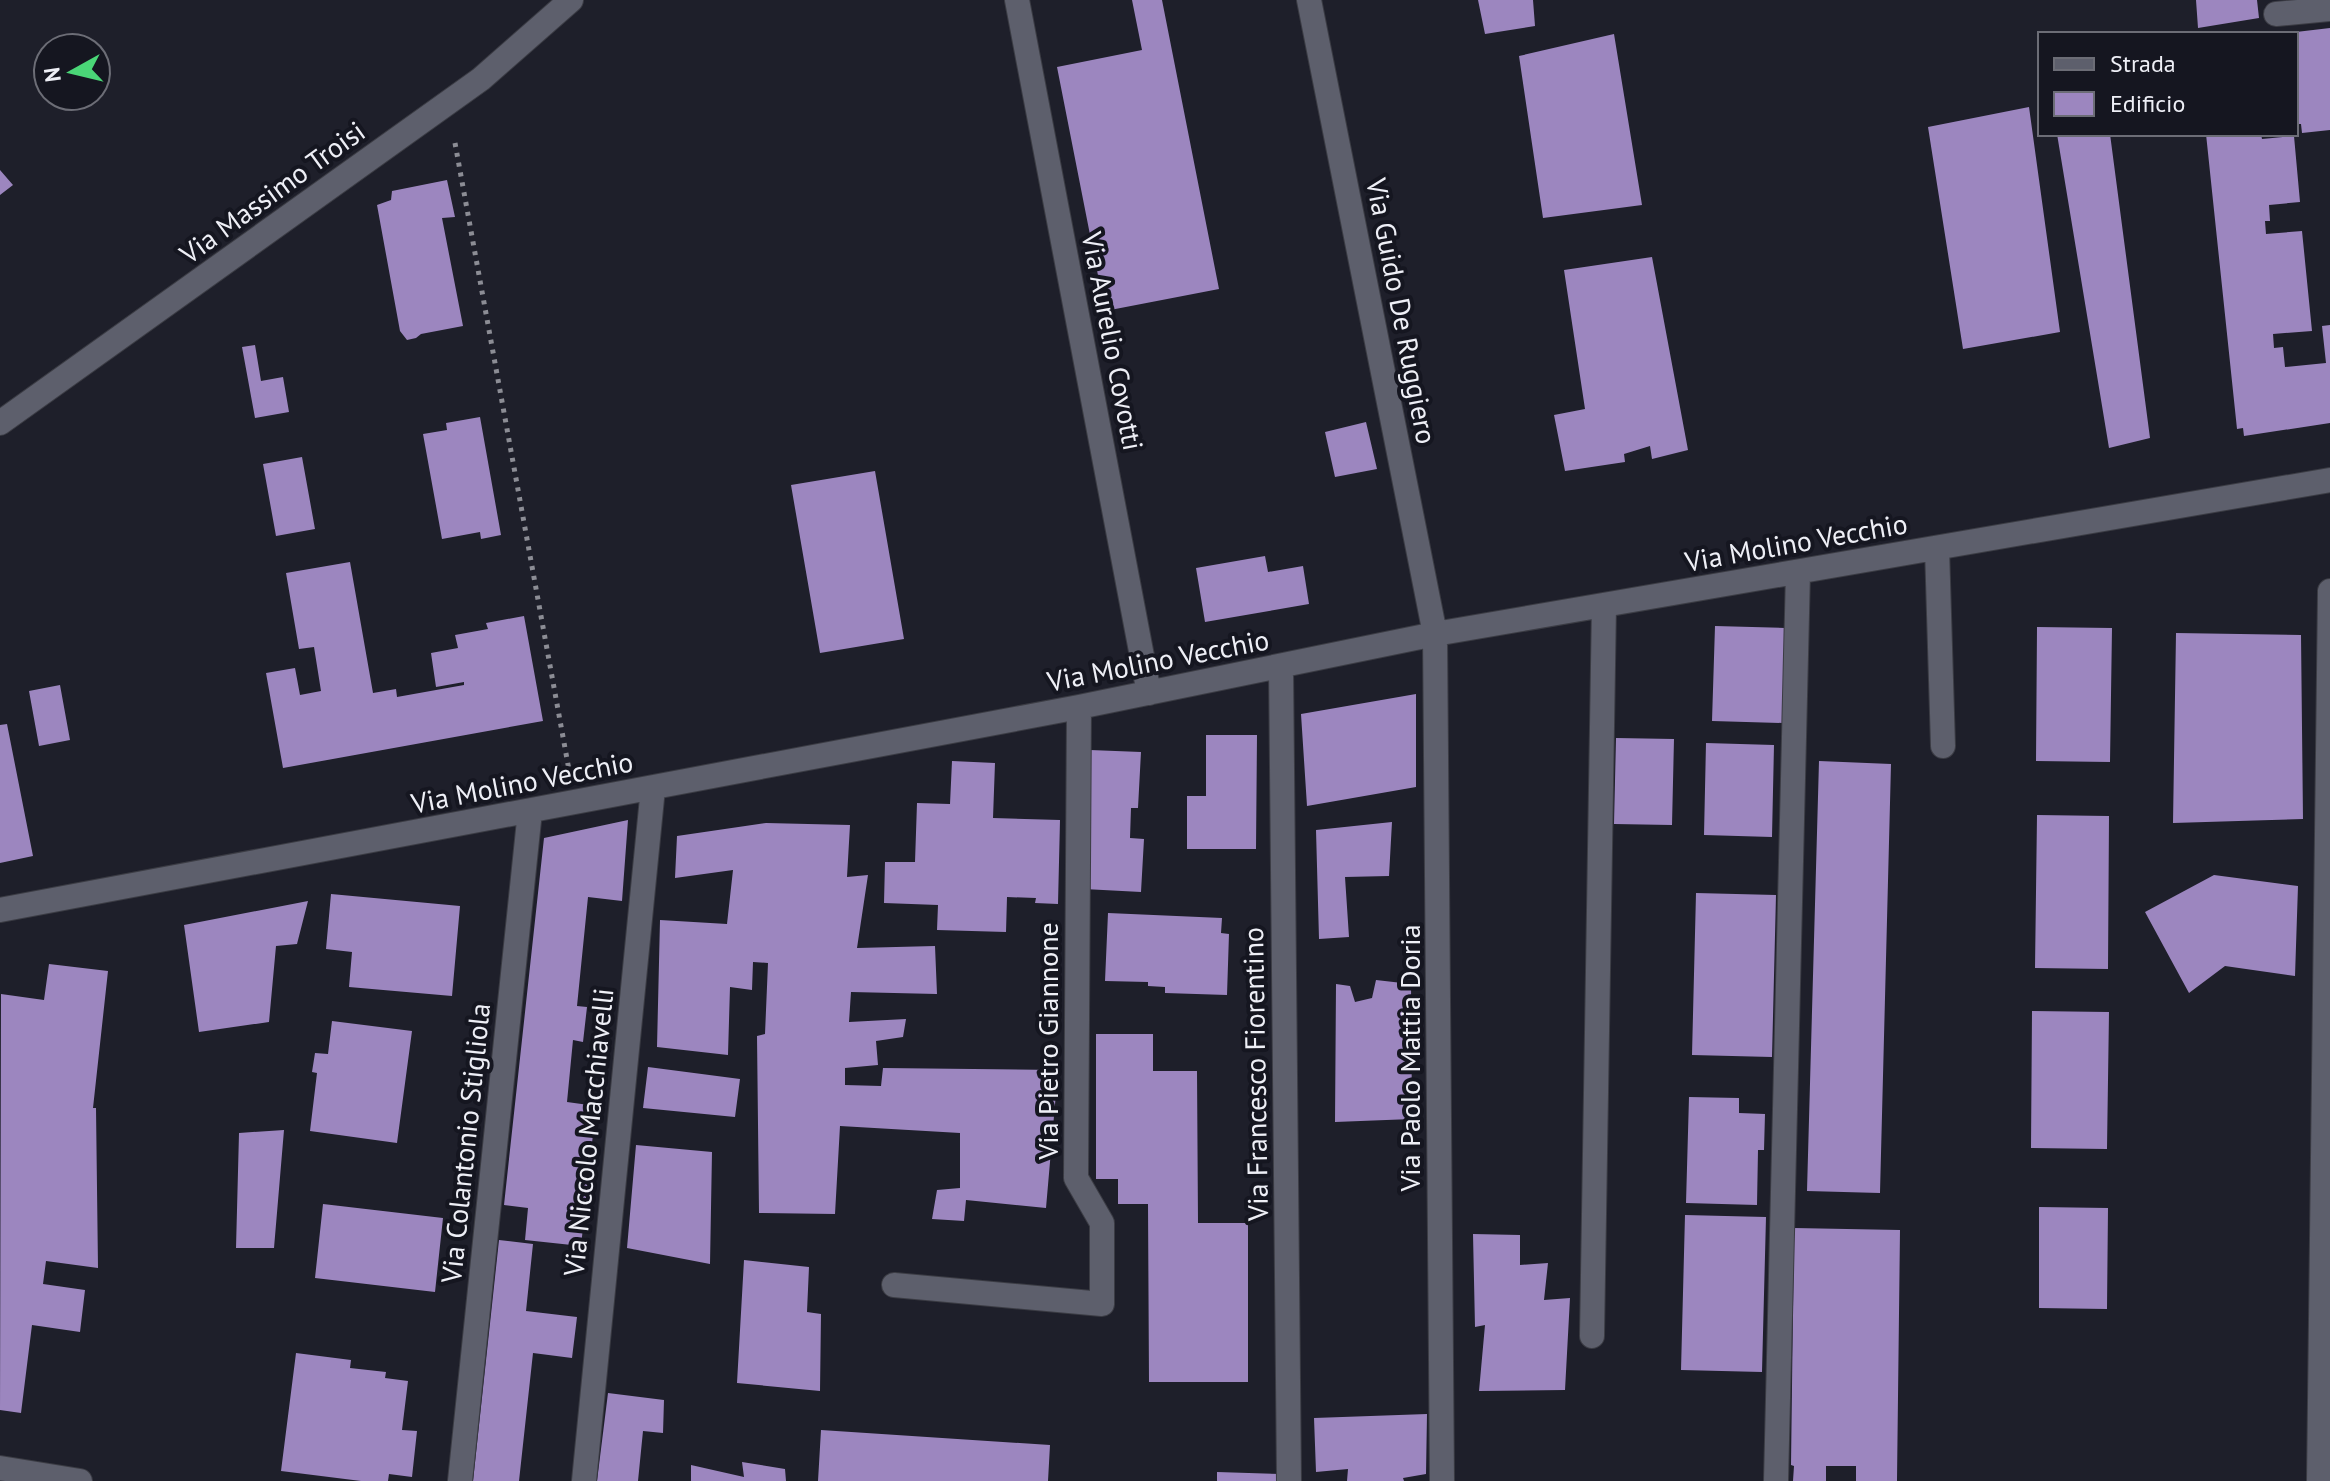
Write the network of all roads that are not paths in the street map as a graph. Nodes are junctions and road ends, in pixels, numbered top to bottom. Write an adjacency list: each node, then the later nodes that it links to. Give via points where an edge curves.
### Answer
1 (571, 0): 6 (street, Via Massimo Troisi, via 481,79)
2 (1017, 0): 14 (street, Via Aurelio Covotti)
3 (1309, 0): 12 (street, Via Guido De Ruggiero)
4 (2330, 9): 5 (street)
5 (2276, 14)
6 (0, 423)
7 (2330, 480): 8 (street, Via Molino Vecchio)
8 (1937, 548): 9 (street, Via Molino Vecchio); 16 (street)
9 (1798, 572): 11 (street, Via Molino Vecchio); 28 (street)
10 (2330, 591): 29 (street)
11 (1604, 605): 12 (street, Via Molino Vecchio); 21 (street)
12 (1435, 634): 13 (street, Via Molino Vecchio); 27 (street, Via Paolo Mattia Doria)
13 (1281, 666): 14 (street, Via Molino Vecchio); 26 (street, Via Francesco Fiorentino)
14 (1149, 693): 15 (street, Via Molino Vecchio)
15 (1079, 707): 17 (street, Via Molino Vecchio); 20 (street, Via Pietro Giannone, via 1076,1178 1102,1223 1102,1304)
16 (1943, 746)
17 (653, 788): 18 (street, Via Molino Vecchio); 25 (street, Via Niccolo Macchiavelli)
18 (530, 811): 19 (street, Via Molino Vecchio); 24 (street, Via Colantonio Stigliola)
19 (0, 910)
20 (894, 1285)
21 (1592, 1336)
22 (0, 1468): 23 (street)
23 (80, 1481)
24 (460, 1481)
25 (584, 1481)
26 (1289, 1481)
27 (1442, 1481)
28 (1776, 1481)
29 (2319, 1481)

